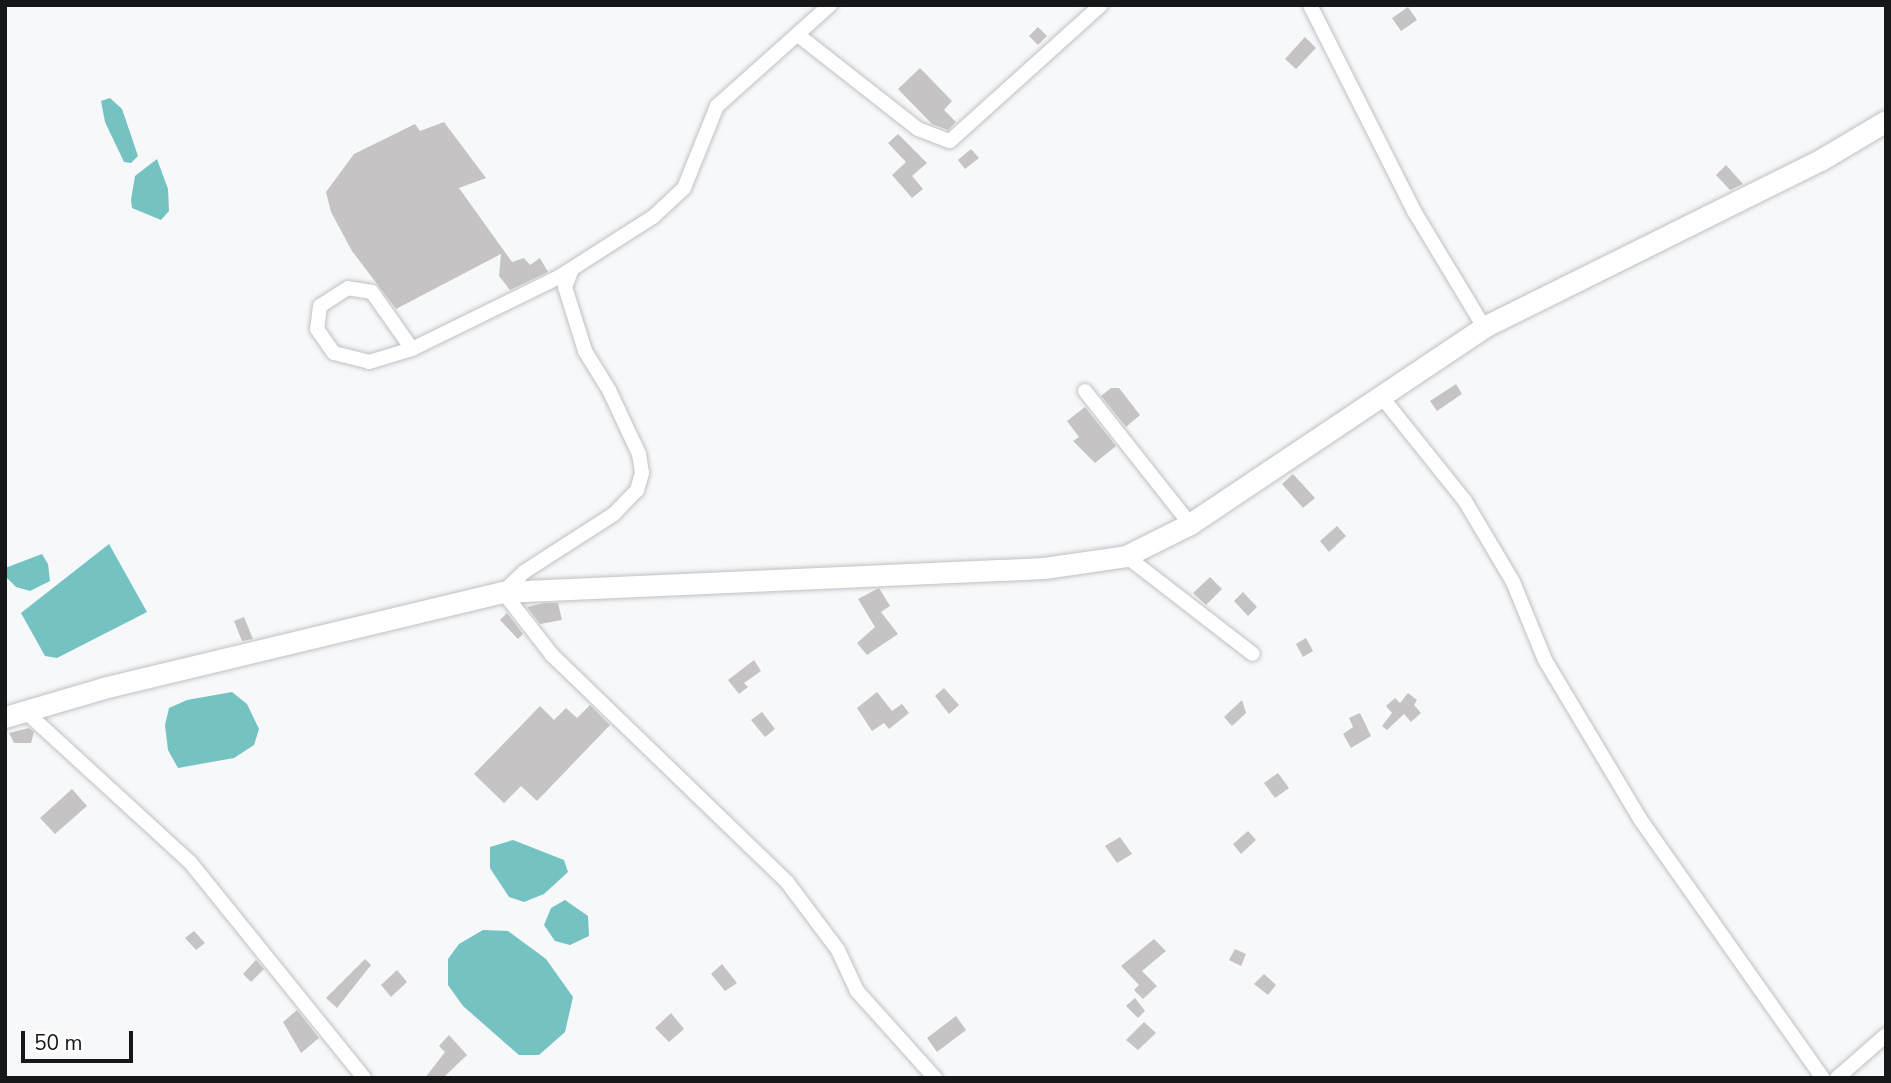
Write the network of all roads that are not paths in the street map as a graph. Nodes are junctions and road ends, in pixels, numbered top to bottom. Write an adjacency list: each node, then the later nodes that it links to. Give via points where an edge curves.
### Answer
1 (830, 5): 4 (street)
2 (1101, 5): 4 (street, via 950,141 918,129)
3 (1310, 5): 7 (street, via 1414,211)
4 (797, 35): 6 (street, via 717,106 684,188 653,218)
5 (1886, 121): 7 (main road, via 1822,159)
6 (572, 269): 8 (street); 13 (street, via 565,287 585,351 639,454 642,473 637,490 614,514 524,572)
7 (1484, 327): 10 (main road)
8 (412, 349): 8 (street, via 372,292 348,288 320,306 317,329 334,353 369,362)
9 (1085, 391): 11 (street)
10 (1381, 396): 11 (main road); 19 (street, via 1465,501 1513,582 1545,660 1640,819)
11 (1190, 524): 12 (main road)
12 (1126, 556): 13 (main road, via 1044,568); 14 (street)
13 (502, 592): 15 (main road); 18 (street, via 552,655 787,882 838,950 857,991)
14 (1253, 654)
15 (15, 714): 17 (street, via 190,862)
16 (1886, 1035): 20 (street)
17 (364, 1078)
18 (935, 1078)
19 (1823, 1078)
20 (1837, 1078)

